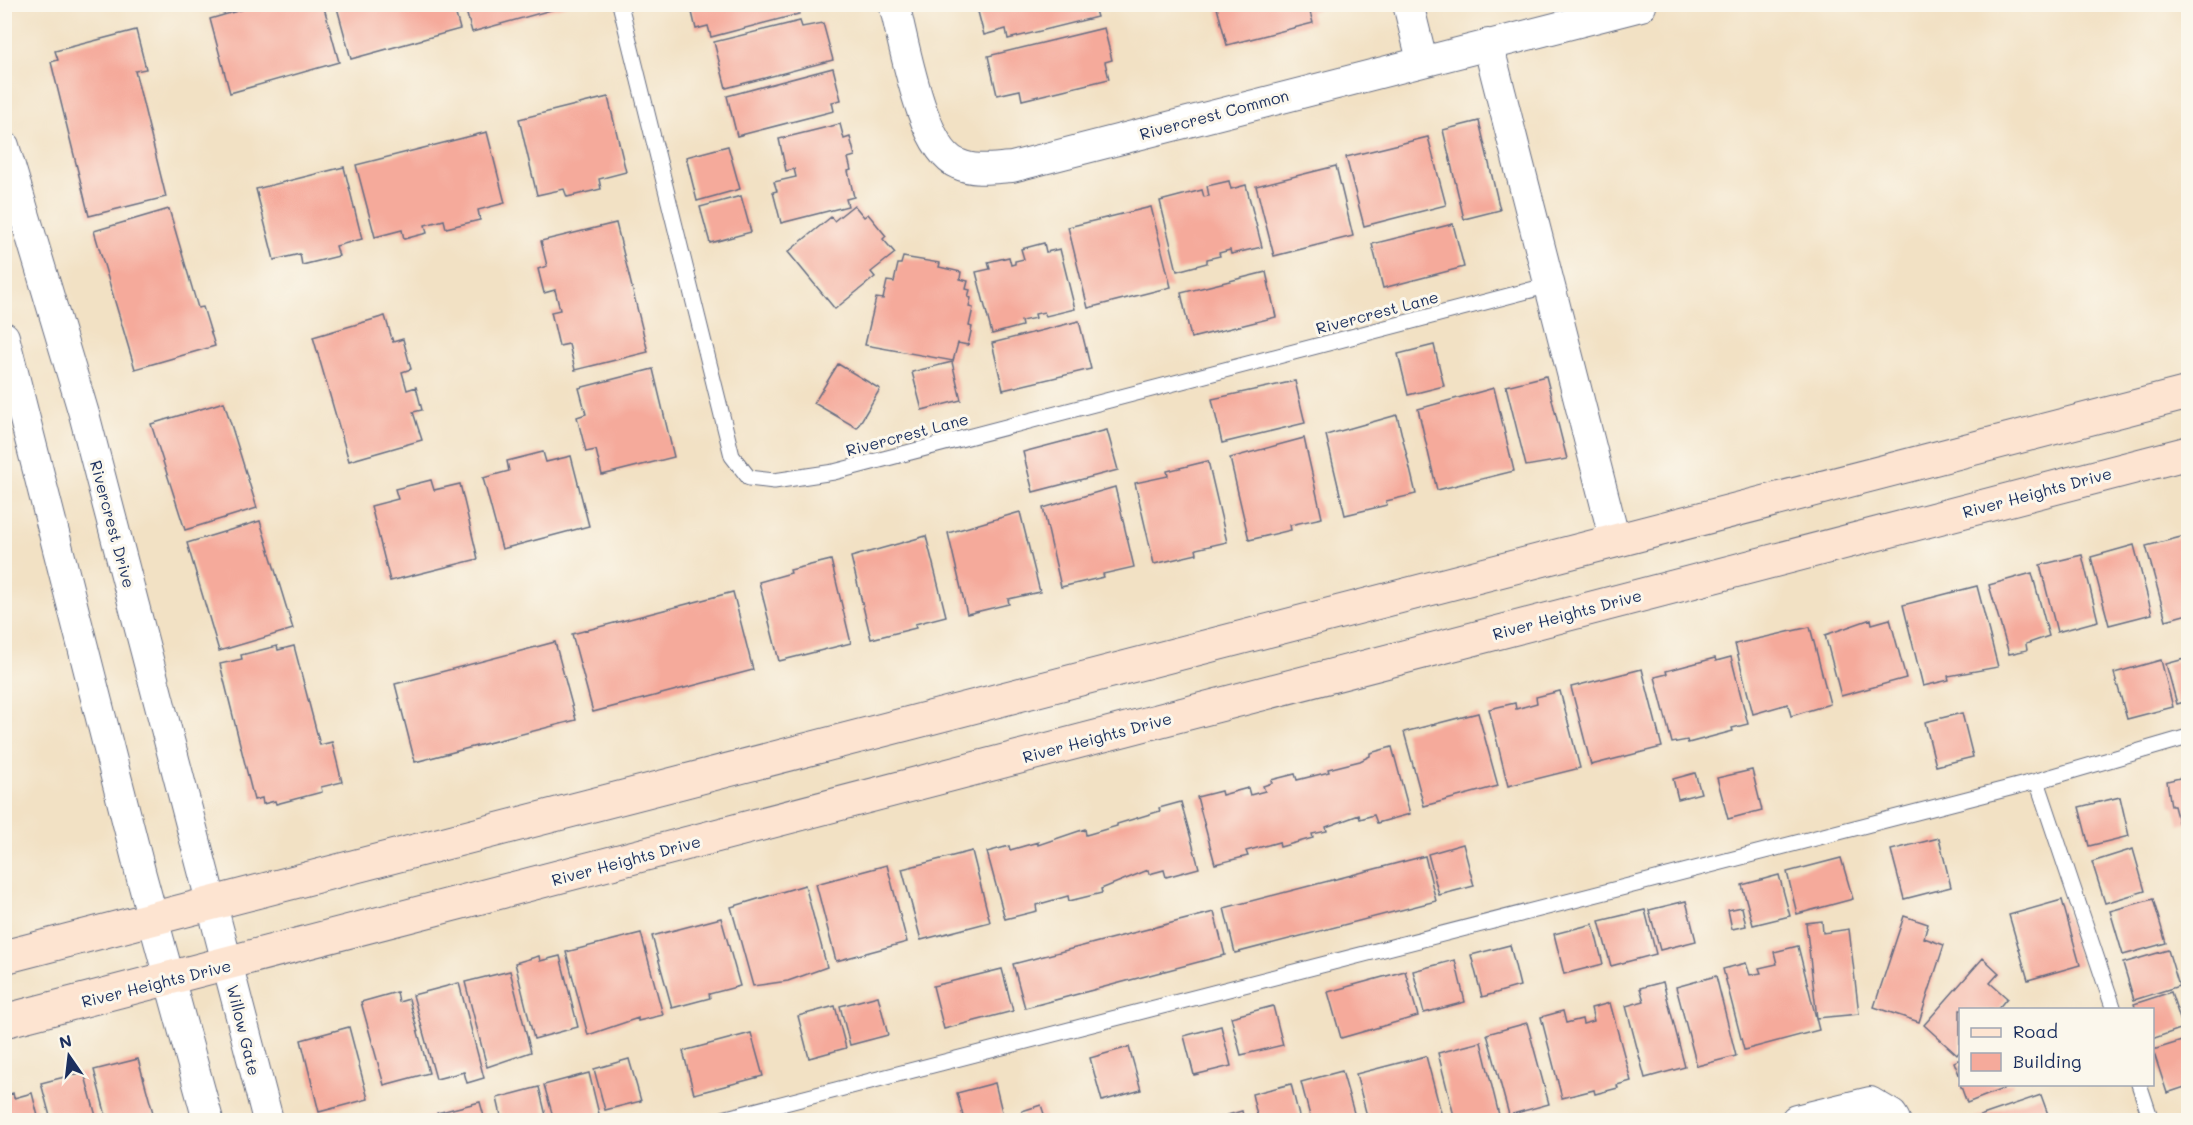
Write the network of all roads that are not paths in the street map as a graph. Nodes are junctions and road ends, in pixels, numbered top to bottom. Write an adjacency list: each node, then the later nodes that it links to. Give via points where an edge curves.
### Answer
1 (620, 4): 8 (lane, Rivercrest Lane, via 732,456 749,478 774,482 834,472)
2 (894, 4): 6 (street, Rivercrest Common, via 923,119 936,144 956,164 981,170 1012,167)
3 (1408, 4): 6 (street)
4 (1641, 6): 5 (street, Rivercrest Common)
5 (1488, 44): 6 (street, Rivercrest Common); 8 (street)
6 (1422, 60)
7 (4, 146): 15 (street, Rivercrest Drive, via 84,414)
8 (1550, 285): 12 (street)
9 (4, 337): 16 (street)
10 (2188, 393): 12 (street)
11 (2188, 453): 18 (street, River Heights Drive)
12 (1615, 542): 15 (street)
13 (2188, 738): 14 (lane)
14 (2037, 780): 20 (lane); 25 (lane)
15 (213, 904): 16 (street); 18 (street, Willow Gate)
16 (153, 919): 17 (street); 19 (street)
17 (4, 957)
18 (228, 965): 19 (street, River Heights Drive); 24 (street, Willow Gate)
19 (171, 978): 21 (street, River Heights Drive); 23 (street)
20 (2113, 1008)
21 (4, 1021)
22 (2140, 1086): 28 (lane)
23 (208, 1120)
24 (268, 1120)
25 (719, 1120)
26 (1796, 1120): 27 (street, via 1870,1102)
27 (1895, 1120)
28 (2151, 1120)

